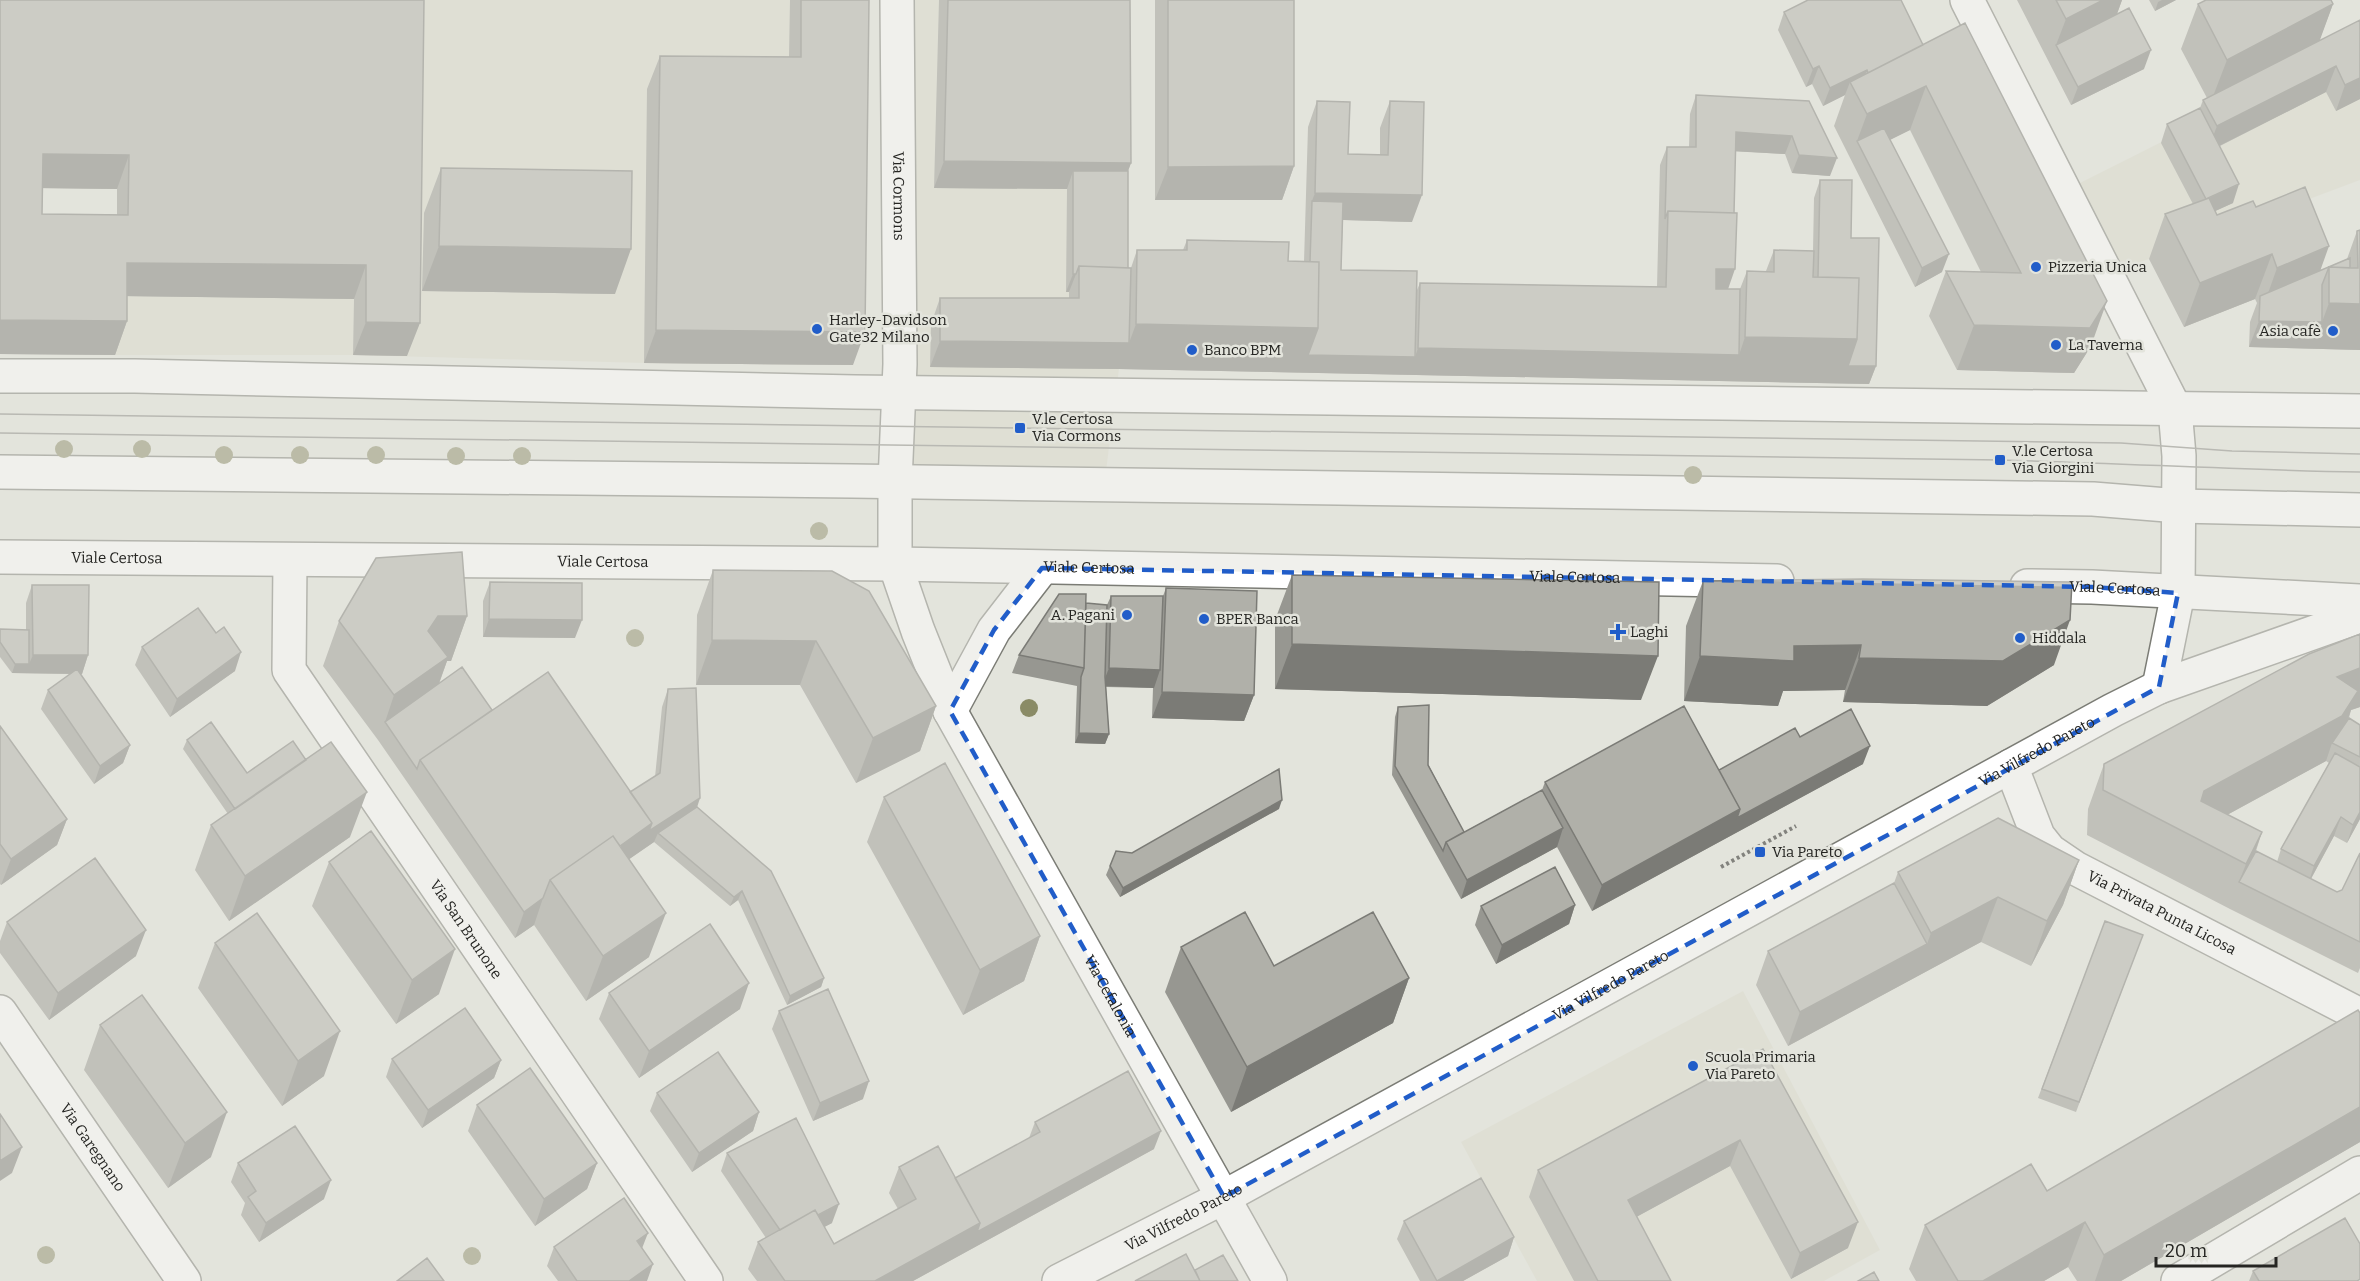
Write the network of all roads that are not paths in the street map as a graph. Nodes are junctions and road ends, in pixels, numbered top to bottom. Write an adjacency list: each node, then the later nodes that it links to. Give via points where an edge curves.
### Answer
1 (897, 0): 4 (street, Via Cormons)
2 (1967, 0): 5 (street)
3 (0, 376): 4 (street)
4 (899, 392): 5 (street); 8 (street)
5 (2175, 409): 6 (street); 9 (street)
6 (2360, 411)
7 (0, 472): 8 (street)
8 (895, 482): 9 (street, via 2093,499); 13 (street, Via Cefalonia)
9 (2179, 506): 10 (street); 17 (street)
10 (2360, 510)
11 (0, 557): 12 (street, Viale Certosa)
12 (290, 560): 13 (street, Viale Certosa); 28 (street, Via San Brunone, via 289,670)
13 (895, 564): 14 (street, Viale Certosa); 21 (street, Via Cefalonia)
14 (1042, 568): 15 (street, Viale Certosa); 21 (street, via 994,630)
15 (1806, 582)
16 (1997, 585): 17 (street, Viale Certosa)
17 (2178, 593): 18 (street, Viale Certosa); 20 (street, Viale Certosa)
18 (2360, 600)
19 (2360, 616): 20 (street)
20 (2159, 687): 22 (street, Via Vilfredo Pareto)
21 (950, 711): 26 (street, Via Cefalonia)
22 (2011, 766): 24 (street, Via Privata Punta Licosa, via 2038,836 2075,868); 26 (street, Via Vilfredo Pareto)
23 (0, 1012): 27 (street, Via Garegnano)
24 (2360, 1015)
25 (2360, 1173): 31 (street)
26 (1224, 1197): 29 (street, Via Vilfredo Pareto); 30 (street, Via Cefalonia)
27 (184, 1281)
28 (706, 1281)
29 (1059, 1281)
30 (1270, 1281)
31 (2178, 1281)

